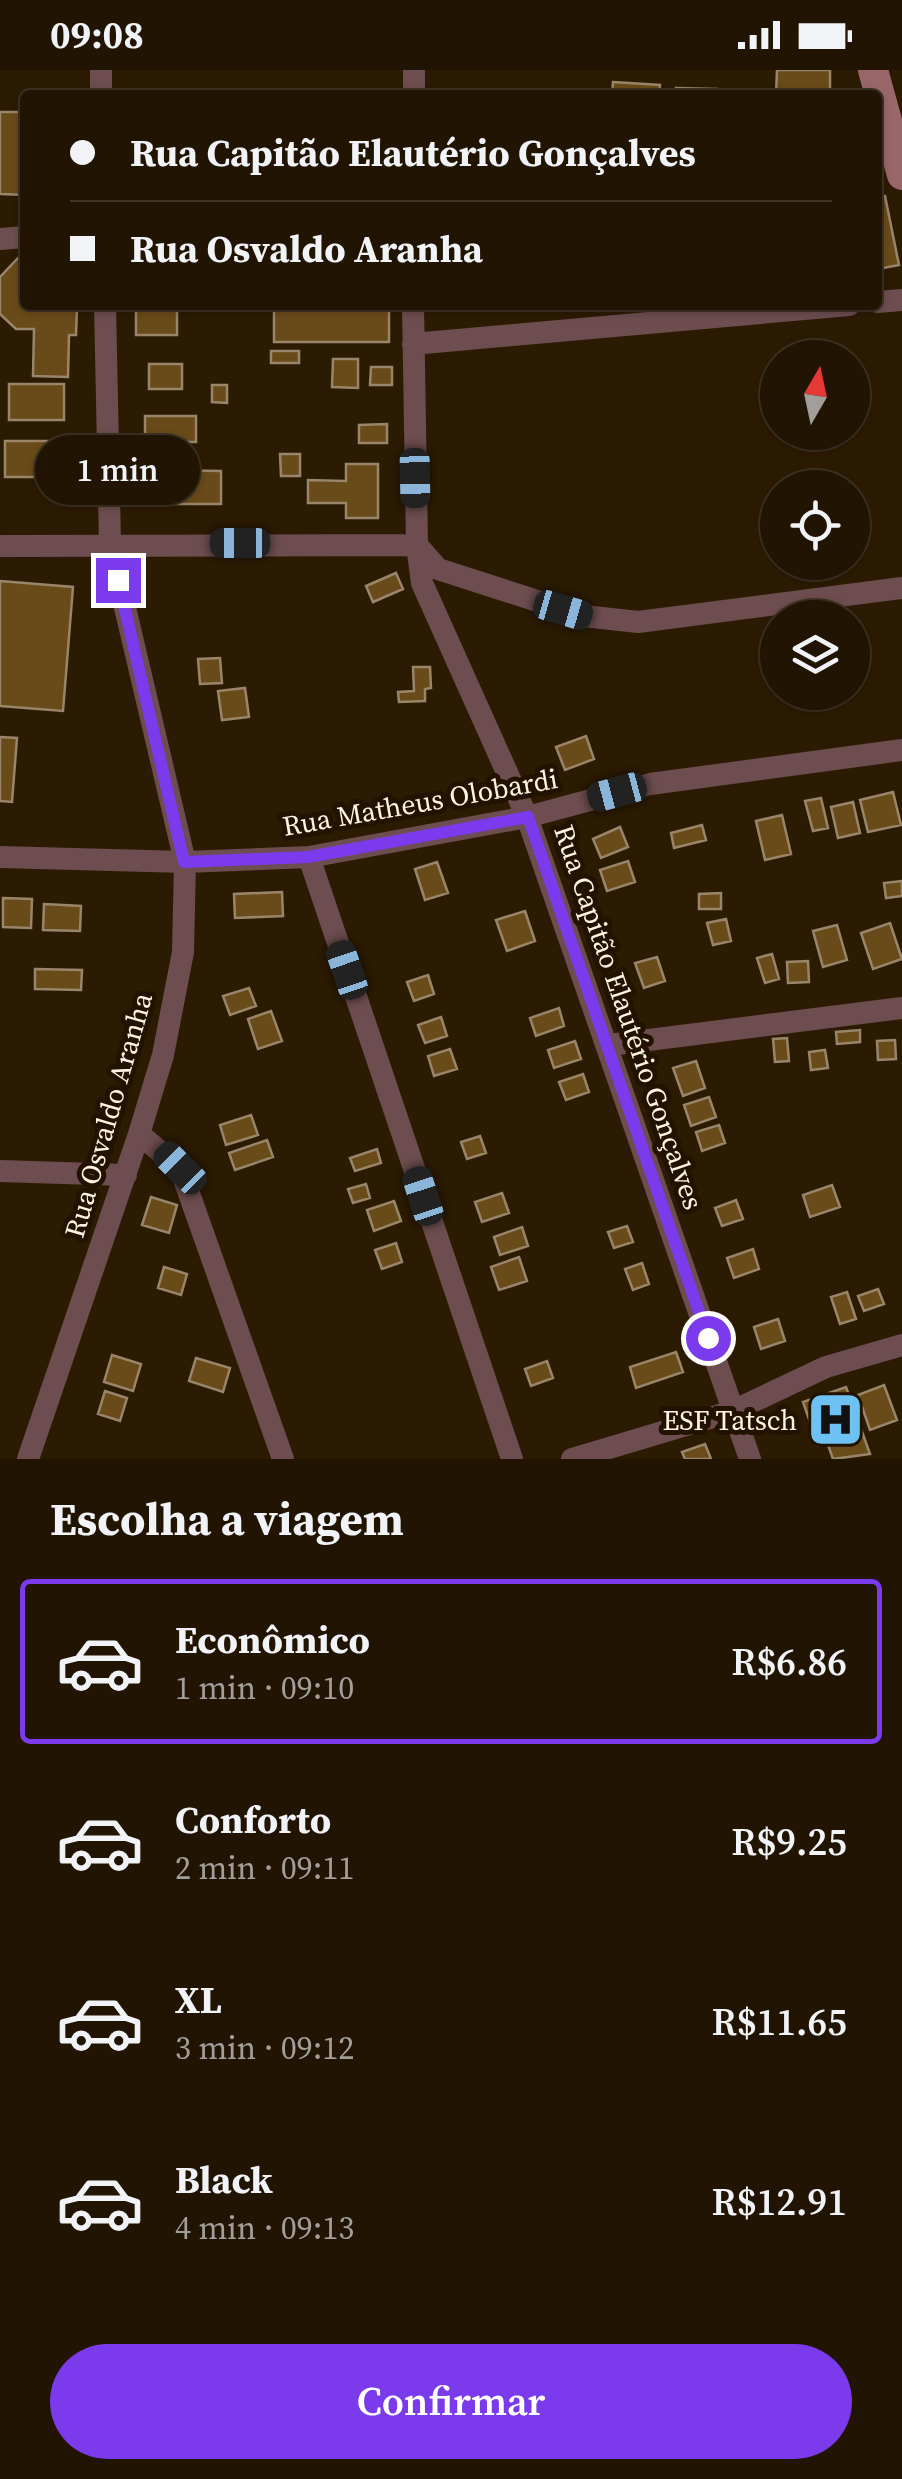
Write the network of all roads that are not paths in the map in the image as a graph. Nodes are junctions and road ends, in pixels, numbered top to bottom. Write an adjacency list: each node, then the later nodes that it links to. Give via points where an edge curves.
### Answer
1 (882, 105): 2 (street)
2 (902, 175)
3 (105, 310): 7 (street, Rua Osvaldo Aranha)
4 (413, 310): 6 (street, Rua Capitão Elautério Gonçalves)
5 (793, 310): 6 (street)
6 (413, 344): 8 (street, Rua Capitão Elautério Gonçalves)
7 (110, 544): 8 (street); 9 (street); 15 (street, Rua Osvaldo Aranha)
8 (416, 545): 10 (street, via 438,569 584,616 638,622); 12 (street, Rua Capitão Elautério Gonçalves, via 431,611)
9 (0, 546)
10 (902, 588)
11 (902, 750): 12 (street, Rua Matheus Olobardi, via 650,784)
12 (528, 817): 14 (street, Rua Matheus Olobardi); 17 (street, Rua Capitão Elautério Gonçalves)
13 (0, 857): 15 (street, Rua Matheus Olobardi)
14 (308, 857): 15 (street, Rua Matheus Olobardi); 25 (street)
15 (184, 862): 18 (street, Rua Osvaldo Aranha, via 184,952)
16 (902, 1008): 17 (street)
17 (609, 1045): 22 (street, Rua Capitão Elautério Gonçalves)
18 (139, 1134): 20 (street, Rua Osvaldo Aranha); 24 (street, via 180,1168)
19 (0, 1171): 20 (street)
20 (126, 1175): 23 (street, Rua Osvaldo Aranha)
21 (902, 1345): 22 (street, via 826,1366)
22 (733, 1411): 26 (street); 27 (street, Rua Capitão Elautério Gonçalves)
23 (28, 1459)
24 (284, 1459)
25 (512, 1459)
26 (572, 1459)
27 (750, 1459)

